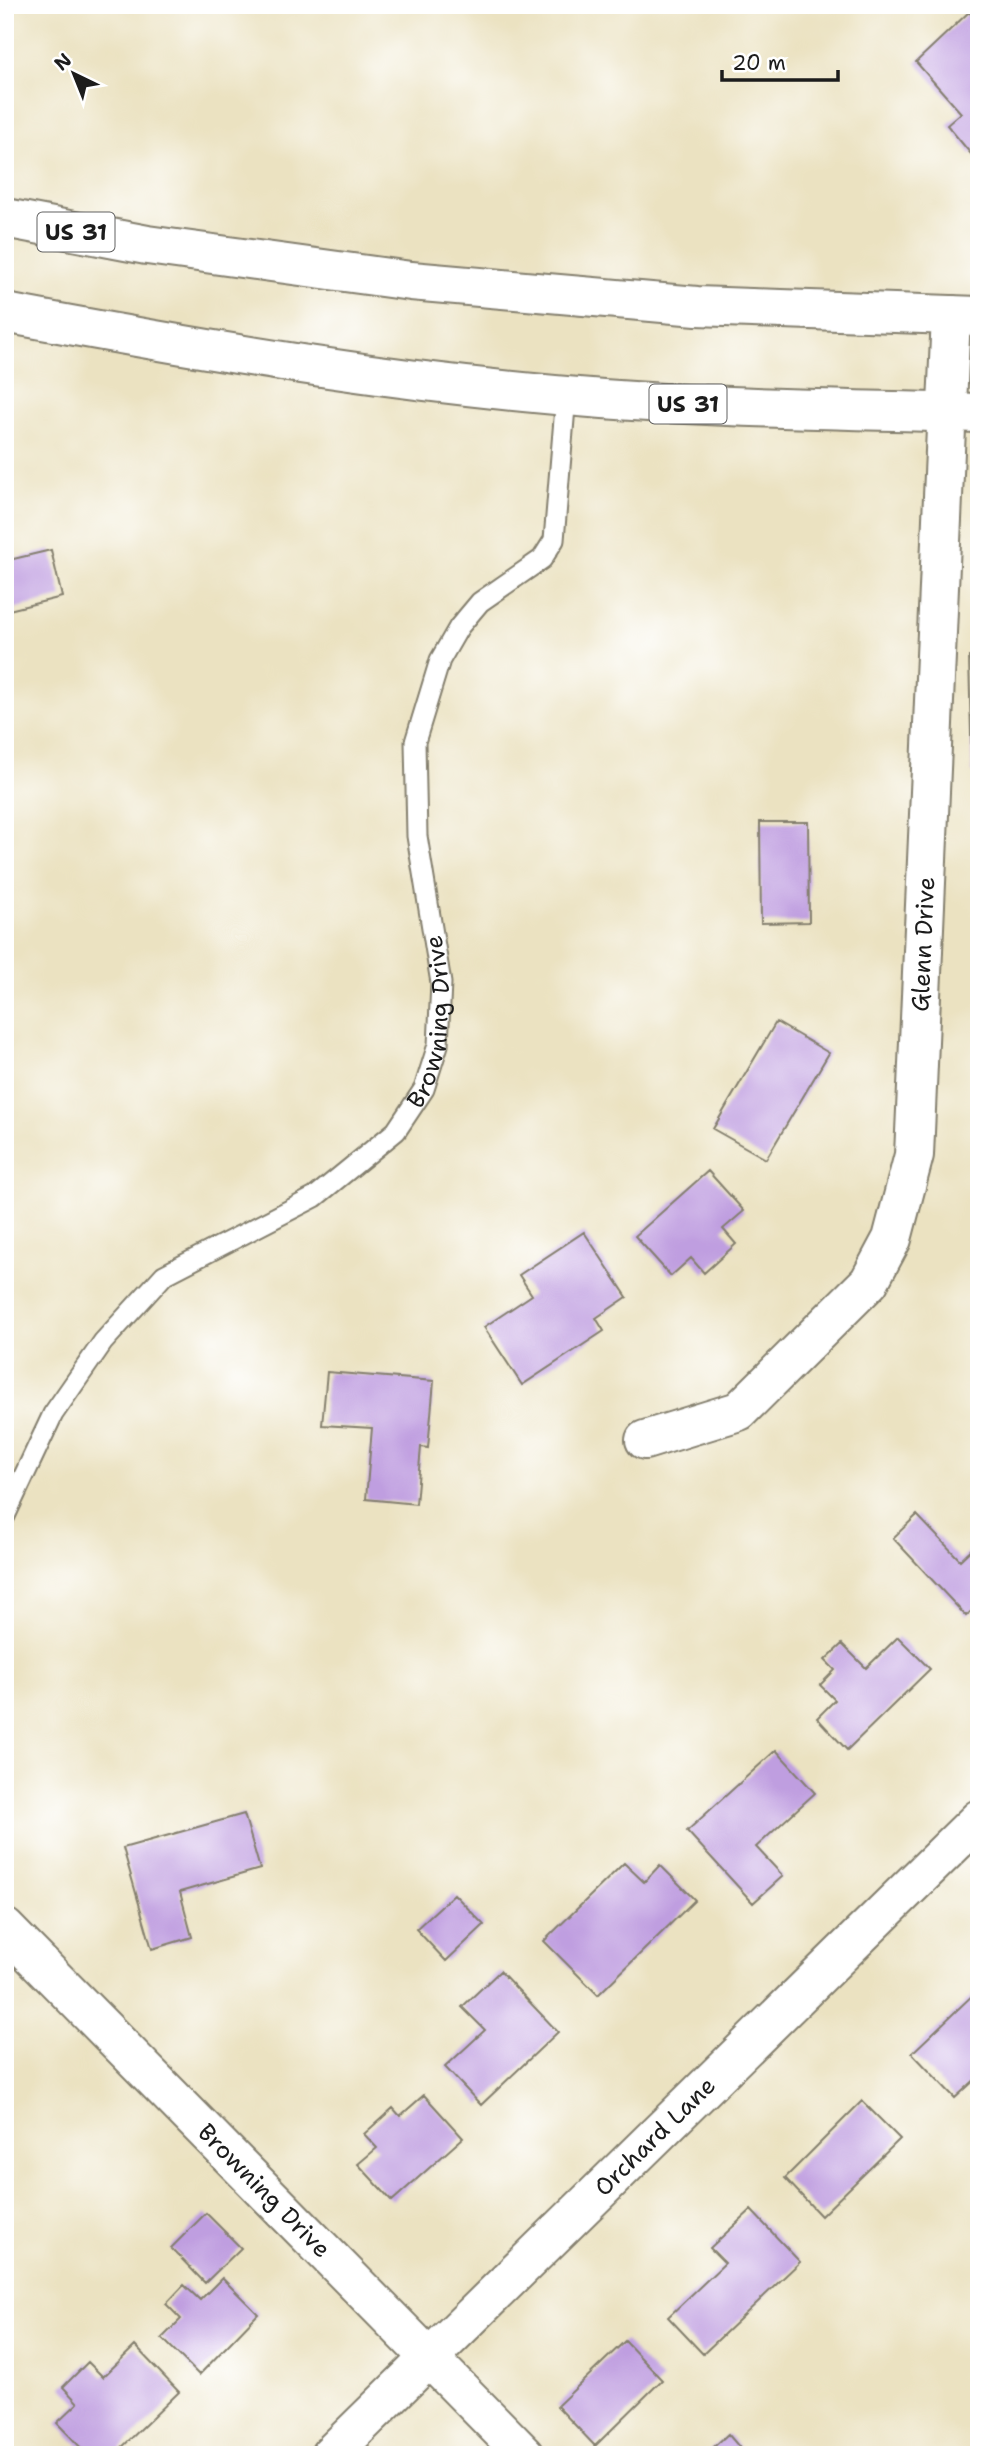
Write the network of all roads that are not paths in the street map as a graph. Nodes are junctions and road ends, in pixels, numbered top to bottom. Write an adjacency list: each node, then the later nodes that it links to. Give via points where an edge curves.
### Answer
1 (5, 218): 3 (street, US 31, via 147,245 411,281 696,306)
2 (5, 313): 4 (street, US 31, via 398,377)
3 (965, 316): 5 (street, Glenn Drive)
4 (566, 395): 5 (street, US 31, via 765,408); 7 (lane, Browning Drive, via 554,540 542,559 480,602 459,626 440,660 415,742 417,836 441,983 438,1045 424,1089 397,1131 315,1197 164,1276 103,1342 53,1414)
5 (962, 413): 6 (street, Glenn Drive, via 914,1156 892,1239 869,1282 740,1411)
6 (645, 1440)
7 (5, 1516)
8 (979, 1819): 10 (street, Orchard Lane)
9 (5, 1928): 10 (street, Browning Drive)
10 (431, 2357): 11 (street, Orchard Lane); 12 (street, Browning Drive)
11 (330, 2455)
12 (525, 2455)

